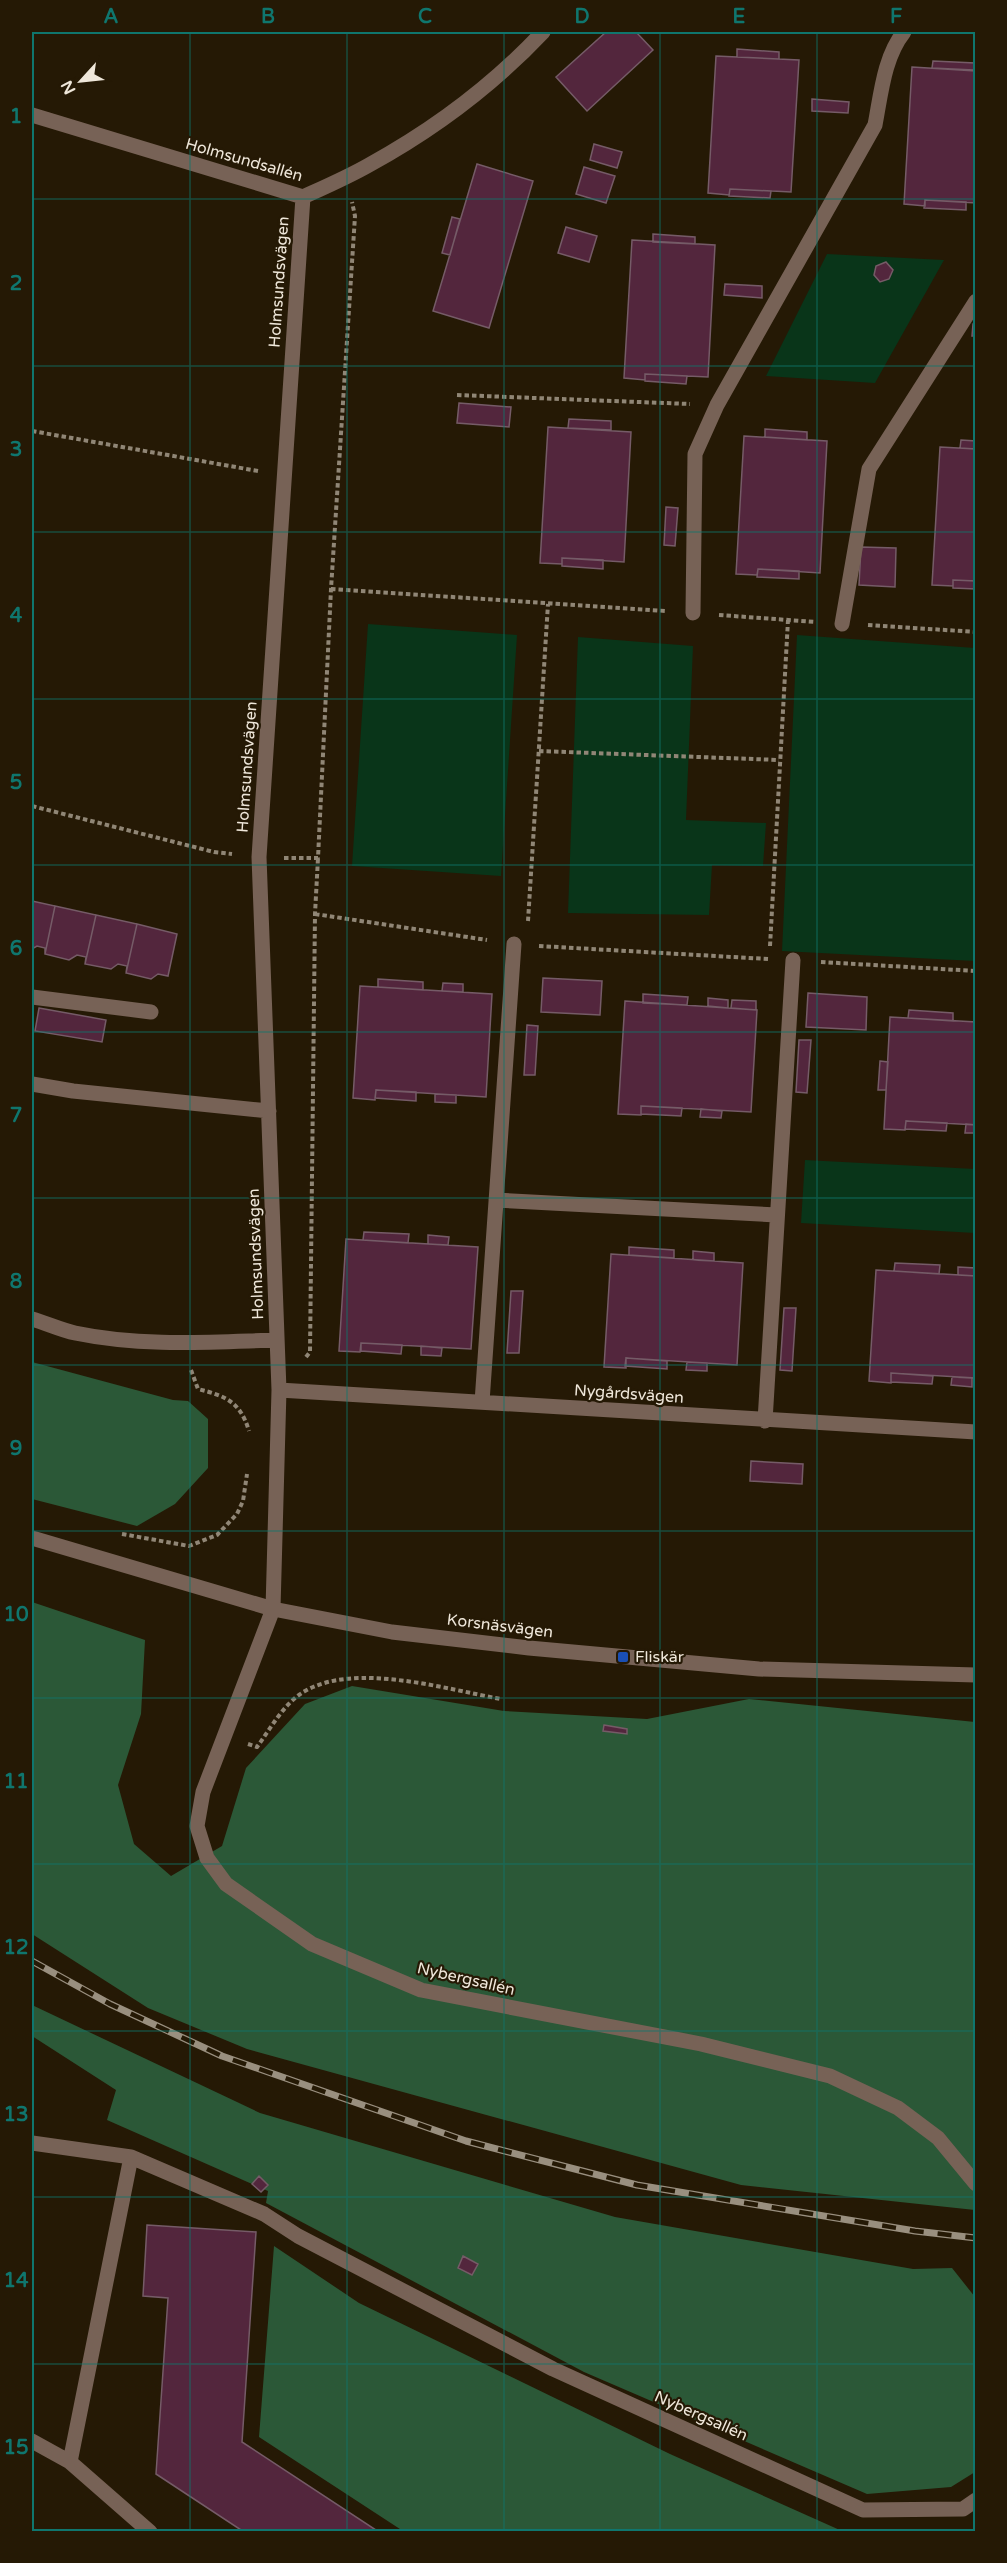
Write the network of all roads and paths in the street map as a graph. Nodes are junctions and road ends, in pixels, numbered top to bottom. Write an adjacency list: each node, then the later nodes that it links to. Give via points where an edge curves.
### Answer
1 (543, 32): 4 (street, Holmsundsallén, via 457,109 369,165)
2 (904, 32): 7 (street, via 895,43 884,76 874,125)
3 (32, 115): 4 (street, Holmsundsallén)
4 (303, 197): 9 (street, Holmsundsvägen)
5 (975, 300): 14 (street, via 868,470)
6 (456, 395): 7 (path)
7 (717, 405): 12 (street, via 695,454)
8 (32, 431): 9 (path)
9 (285, 475): 27 (street, Holmsundsvägen, via 259,857)
10 (331, 589): 11 (path)
11 (548, 604): 12 (path); 16 (path)
12 (693, 612): 13 (path)
13 (788, 620): 14 (path); 17 (path)
14 (842, 624): 15 (path)
15 (975, 632)
16 (539, 751): 17 (path); 20 (path)
17 (779, 760): 21 (path)
18 (318, 858): 19 (path)
19 (315, 914): 20 (path); 33 (path, via 310,1352)
20 (521, 945): 21 (path); 28 (street)
21 (769, 959): 22 (path)
22 (793, 960): 23 (path); 29 (street)
23 (975, 971)
24 (32, 997): 25 (street)
25 (151, 1012)
26 (32, 1084): 27 (street)
27 (269, 1111): 31 (street, Holmsundsvägen)
28 (496, 1200): 29 (street); 34 (street)
29 (777, 1215): 35 (street)
30 (32, 1319): 32 (street, Holmsundsvägen, via 73,1332 132,1342)
31 (277, 1340): 32 (street, Holmsundsvägen); 33 (street, Holmsundsvägen)
32 (182, 1343): 37 (path, via 198,1389 223,1395 234,1403)
33 (279, 1390): 34 (street, Nygårdsvägen); 41 (street, Holmsundsvägen)
34 (482, 1402): 35 (street, Nygårdsvägen)
35 (765, 1421): 36 (street, Nygårdsvägen)
36 (975, 1432)
37 (252, 1441)
38 (248, 1472): 39 (path, via 237,1514 217,1535 189,1546)
39 (111, 1531)
40 (32, 1538): 41 (street, Korsnäsvägen)
41 (273, 1609): 42 (street, Korsnäsvägen, via 392,1632 623,1658 759,1669); 44 (street, Nybergsallén)
42 (975, 1675)
43 (501, 1699): 44 (path, via 378,1677 352,1678 305,1691 287,1706 257,1747)
44 (225, 1735): 47 (street, Nybergsallén, via 203,1792 197,1826 207,1858 226,1884 312,1944 421,1990 702,2044 830,2076 898,2108 938,2138)
45 (32, 2143): 46 (street, Nybergsallén)
46 (131, 2157): 49 (street); 50 (street, Nybergsallén, via 264,2214 298,2236 553,2370 863,2510 963,2510)
47 (975, 2184)
48 (32, 2441): 49 (street)
49 (70, 2462): 51 (street)
50 (975, 2500)
51 (150, 2532)

